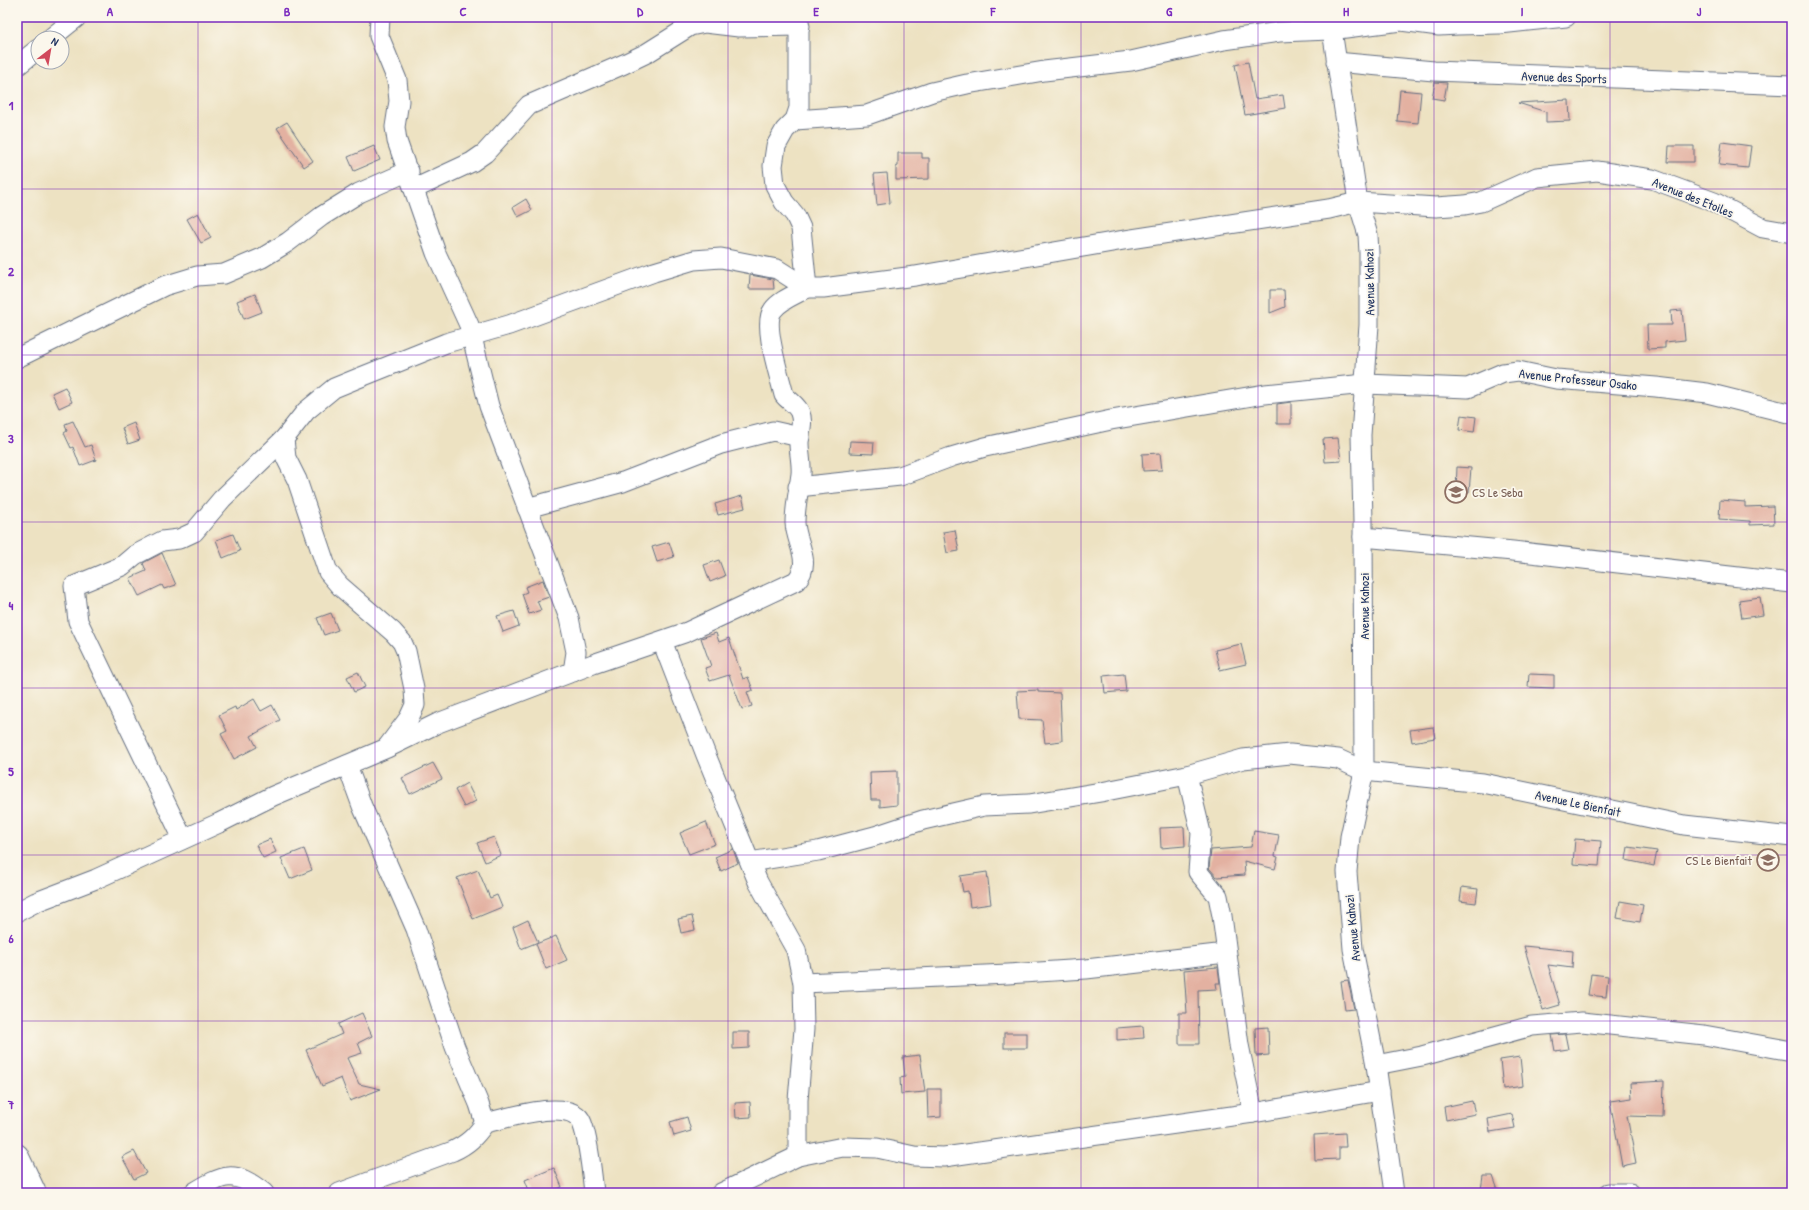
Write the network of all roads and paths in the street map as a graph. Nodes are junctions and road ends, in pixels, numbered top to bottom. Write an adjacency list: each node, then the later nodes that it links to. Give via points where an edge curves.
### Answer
1 (76, 17): 6 (street)
2 (380, 17): 12 (street, via 379,36 397,80 400,101 395,127 397,141)
3 (1566, 17): 5 (street, via 1500,24 1439,26 1401,21)
4 (799, 22): 11 (street, via 799,108); 12 (street, via 739,27 705,23 690,26 641,56 529,105 485,153 472,162)
5 (1330, 23): 8 (street, Avenue Kahozi); 11 (street, via 1224,40 1131,61 1044,71 967,84 932,92 867,115)
6 (61, 30)
7 (30, 55): 9 (street)
8 (1336, 62): 10 (street, Avenue des Sports, via 1434,71); 13 (street, Avenue Kahozi)
9 (17, 66)
10 (1792, 85)
11 (795, 120): 15 (street, via 785,130 776,146 773,166 775,185 801,228)
12 (412, 180): 16 (street, via 436,253 460,302); 17 (street, via 359,193 262,258 224,274 197,276 164,286)
13 (1358, 202): 14 (street, Avenue des Etoiles, via 1436,207 1465,205 1481,202 1537,177 1597,171 1652,179 1714,202 1763,228); 15 (street, Avenue des Etoiles, via 915,276); 18 (street, Avenue Kahozi, via 1368,235 1369,253 1369,325)
14 (1792, 233)
15 (807, 288): 16 (street, via 778,269 721,258 694,260); 20 (street, via 773,310 770,319 770,332 784,395 801,413)
16 (471, 336): 21 (street, via 446,343 334,388 306,410); 23 (street, via 489,406)
17 (17, 358)
18 (1365, 384): 19 (street, Avenue Professeur Osako, via 1468,388 1503,373 1518,371 1579,381 1656,386 1707,393); 22 (street, Avenue Professeur Osako, via 1265,394 1111,420 985,447 900,476); 24 (street, Avenue Kahozi, via 1361,435)
19 (1792, 414)
20 (800, 437): 22 (street, via 801,474); 23 (street, via 773,431 721,444 623,482)
21 (284, 439): 28 (street, via 286,458 297,480 328,572 340,586 393,632 406,651 415,705 409,718); 33 (street, via 222,498 194,532 178,539 162,541 135,555 122,566 74,586 78,621)
22 (798, 487): 26 (street, via 795,525 803,552 804,566 796,581 687,632)
23 (527, 508): 27 (street, via 569,618 576,652)
24 (1363, 537): 25 (street); 30 (street, Avenue Kahozi)
25 (1792, 583)
26 (662, 641): 27 (street); 34 (street)
27 (573, 672): 28 (street, via 438,723)
28 (387, 748): 29 (street)
29 (348, 765): 33 (street, via 272,796); 42 (street, via 362,806 416,928 455,1047)
30 (1364, 771): 31 (street, Avenue Le Bienfait, via 1338,759 1290,754 1243,759); 32 (street, Avenue Le Bienfait, via 1483,783 1684,825); 39 (street, Avenue Kahozi, via 1350,837 1347,872 1353,949)
31 (1186, 775): 34 (street, Avenue Le Bienfait, via 1036,803 984,806 924,820 818,851); 36 (street, via 1201,833 1198,872 1218,896)
32 (1792, 837)
33 (183, 839): 35 (street)
34 (750, 862): 37 (street, via 758,882 796,950)
35 (17, 912)
36 (1226, 953): 37 (street, via 1078,970); 41 (street, via 1239,1045)
37 (803, 983): 44 (street, via 804,1029 798,1100)
38 (1792, 1051): 39 (street, via 1704,1035 1582,1022 1532,1026 1422,1056)
39 (1376, 1065): 40 (street, Avenue Kahozi)
40 (1380, 1091): 41 (street); 51 (street, Avenue Kahozi)
41 (1253, 1112): 44 (street, via 944,1157 914,1156 877,1148 850,1148)
42 (485, 1123): 48 (street, via 468,1144 453,1152); 49 (street, via 545,1111 561,1109 572,1112 582,1122)
43 (17, 1155): 45 (main road)
44 (798, 1156): 50 (street)
45 (35, 1193)
46 (193, 1193): 47 (street, via 214,1180 229,1176 246,1180)
47 (264, 1193)
48 (339, 1193)
49 (594, 1193)
50 (721, 1193)
51 (1394, 1193)
52 (1608, 1193): 53 (street)
53 (1630, 1193)

